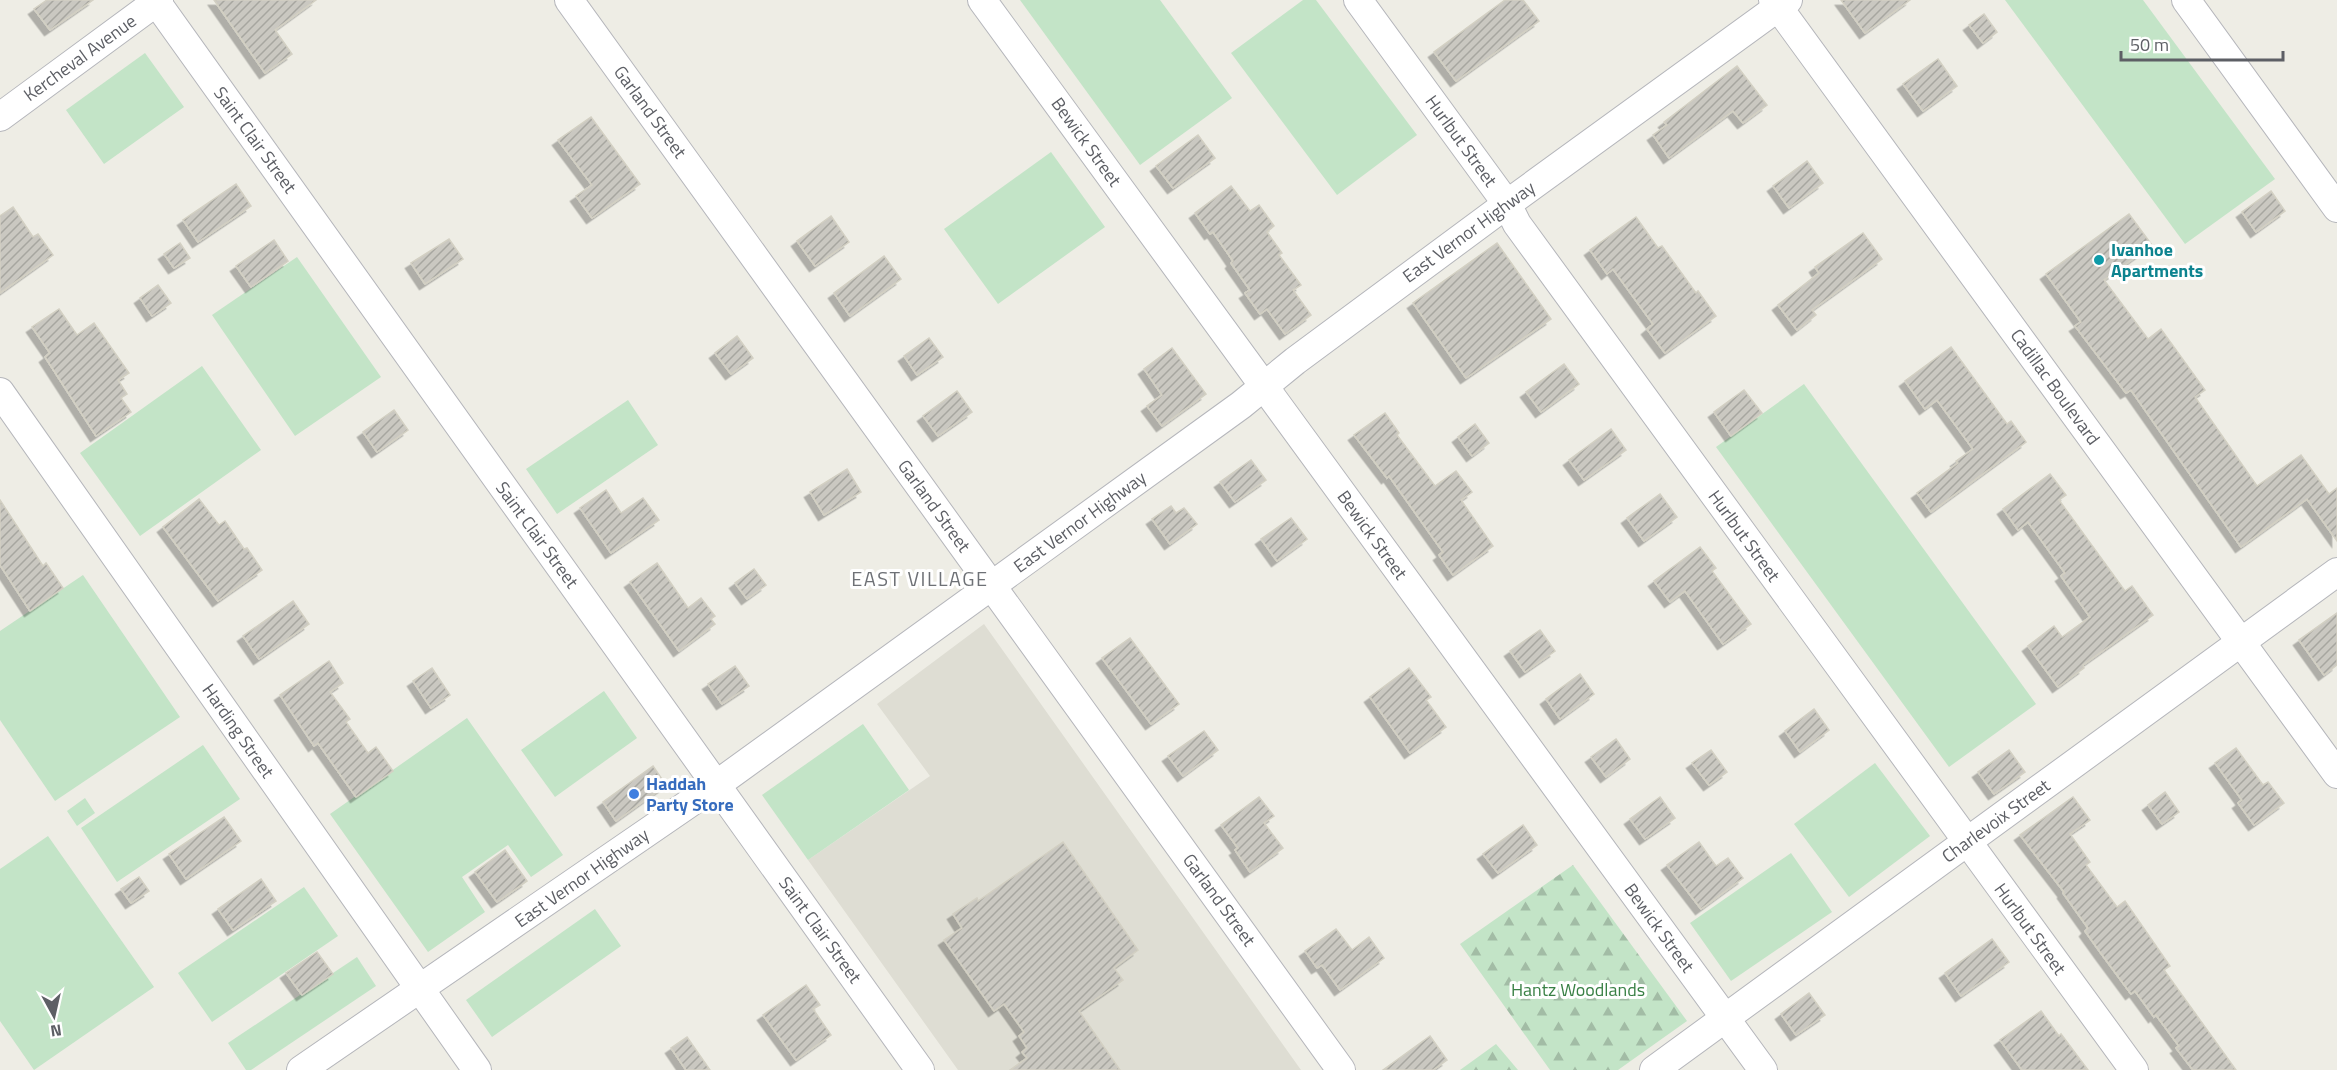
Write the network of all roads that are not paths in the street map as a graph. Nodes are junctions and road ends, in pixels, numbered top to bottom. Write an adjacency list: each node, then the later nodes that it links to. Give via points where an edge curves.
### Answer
1 (569, 0): 13 (street, Garland Street)
2 (982, 0): 10 (street, Bewick Street)
3 (1358, 0): 8 (street, Hurlbut Street)
4 (2186, 0): 9 (street)
5 (157, 1): 7 (street, Kercheval Avenue); 16 (street, Saint Clair Street)
6 (1779, 2): 8 (street, East Vernor Highway); 14 (street, Cadillac Boulevard)
7 (0, 117)
8 (1507, 204): 10 (street, East Vernor Highway); 17 (street, Hurlbut Street, via 1517,224)
9 (2337, 208)
10 (1264, 387): 13 (street, East Vernor Highway); 19 (street, Bewick Street)
11 (0, 392): 18 (street, Harding Street)
12 (2337, 572): 14 (street, Charlevoix Street)
13 (992, 586): 16 (street, East Vernor Highway); 23 (street, Garland Street)
14 (2241, 642): 15 (street, Cadillac Boulevard); 17 (street, Charlevoix Street)
15 (2337, 774)
16 (716, 785): 18 (street, East Vernor Highway); 22 (street, Saint Clair Street)
17 (1966, 843): 19 (street, Charlevoix Street); 26 (street, Hurlbut Street)
18 (420, 990): 20 (street, East Vernor Highway); 21 (street, Harding Street)
19 (1725, 1018): 24 (street, Charlevoix Street); 25 (street, Bewick Street)
20 (301, 1070)
21 (477, 1070)
22 (920, 1070)
23 (1341, 1070)
24 (1654, 1070)
25 (1762, 1070)
26 (2134, 1070)

